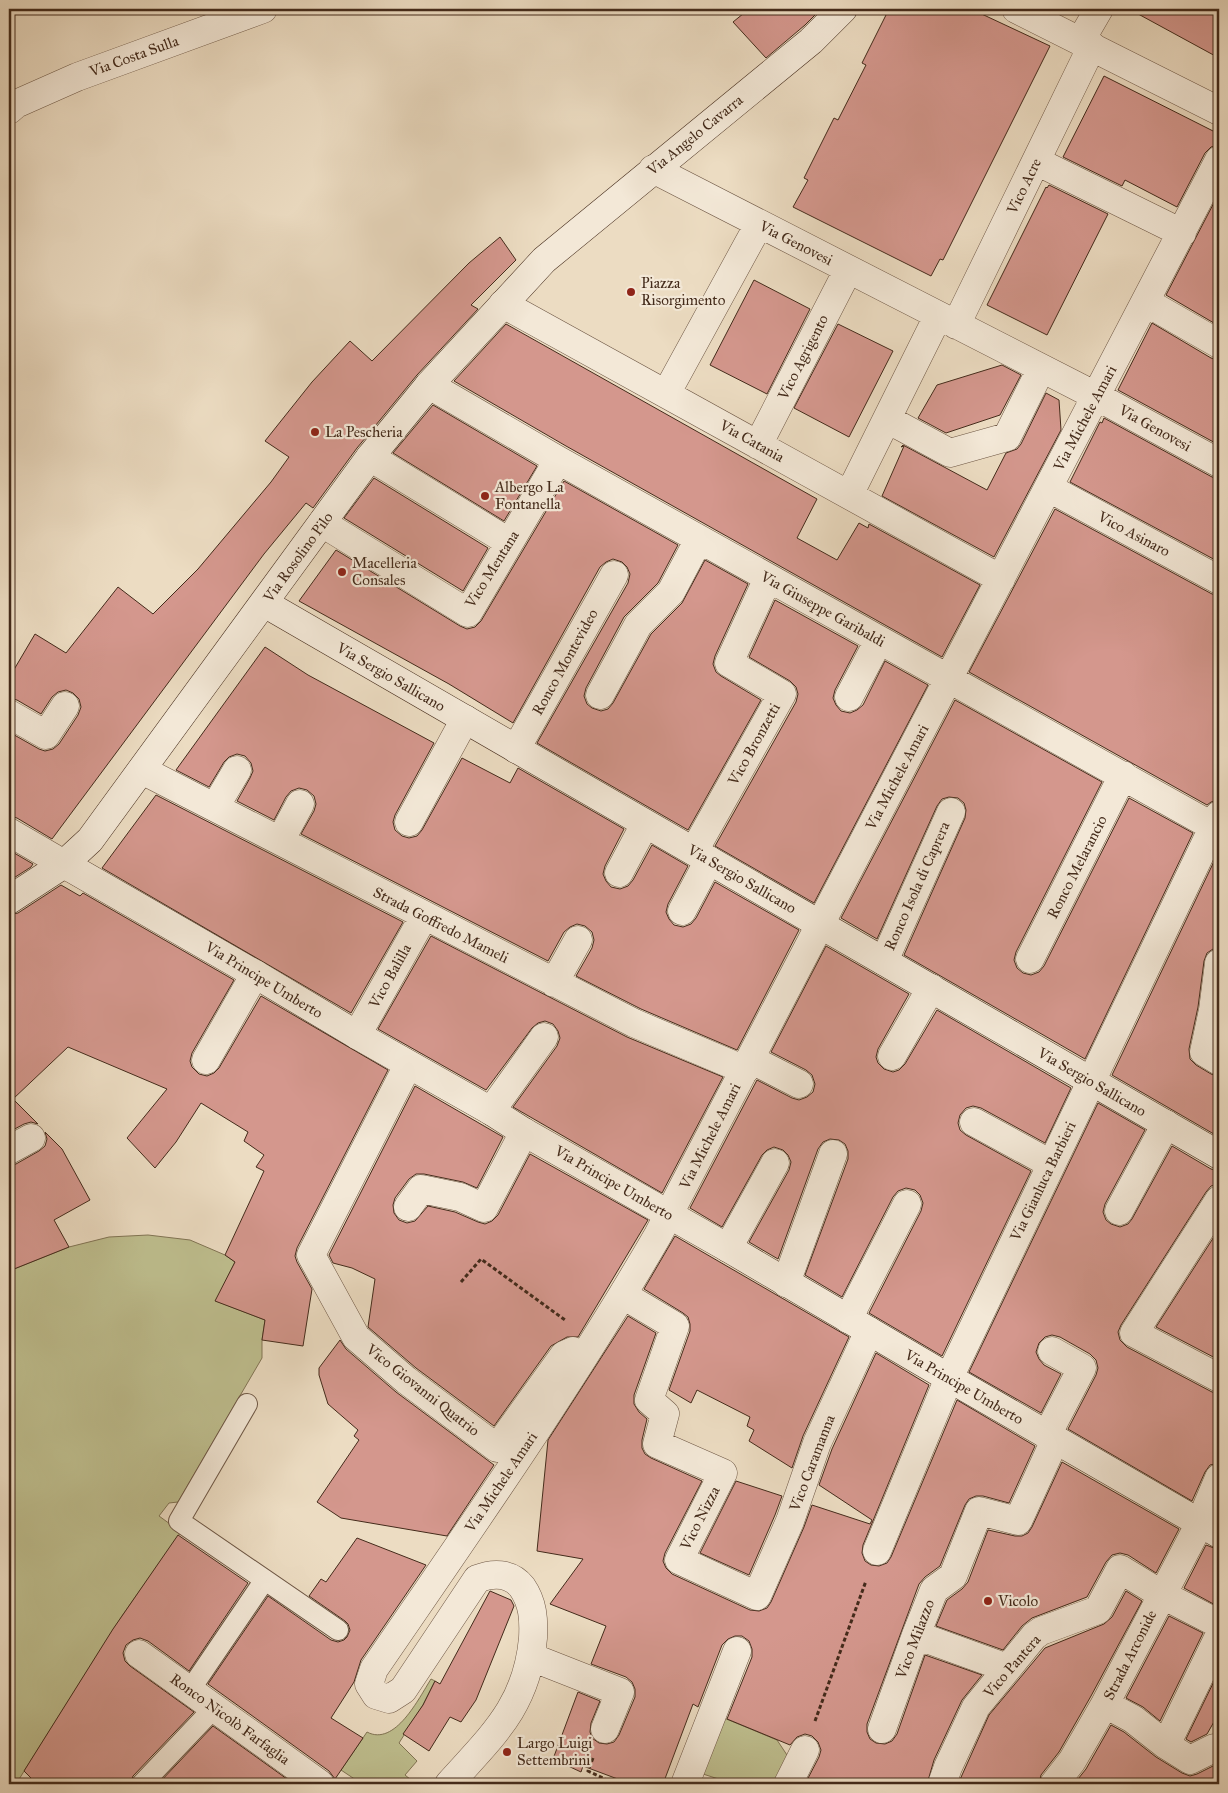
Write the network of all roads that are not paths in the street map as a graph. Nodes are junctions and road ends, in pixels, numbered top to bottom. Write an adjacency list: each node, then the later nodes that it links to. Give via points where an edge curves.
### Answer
1 (263, 9): 6 (street, Via Costa Sulla, via 77,77)
2 (843, 9): 10 (street, Via Angelo Cavarra, via 811,41)
3 (1016, 9): 5 (street)
4 (1099, 9): 5 (street, Vico Acre)
5 (1087, 43): 7 (street); 9 (street, Vico Acre)
6 (9, 110)
7 (1219, 111)
8 (1219, 160): 12 (street, Via Michele Amari)
9 (1036, 161): 12 (street); 17 (street, Vico Acre)
10 (653, 169): 11 (street, Via Genovesi); 13 (street, Via Angelo Cavarra)
11 (759, 224): 14 (street, Via Genovesi); 21 (street)
12 (1182, 233): 15 (street, Via Michele Amari)
13 (544, 260): 16 (street, Via Rosolino Pilo)
14 (848, 270): 17 (street, Via Genovesi); 24 (street, Vico Agrigento)
15 (1146, 302): 18 (street); 22 (street, Via Michele Amari)
16 (503, 304): 20 (street, Via Rosolino Pilo); 21 (street, Via Catania)
17 (947, 321): 19 (street, Via Genovesi); 23 (street, Vico Acre)
18 (1219, 344)
19 (1041, 369): 22 (street, Via Genovesi); 23 (street, via 1007,437 950,453)
20 (429, 385): 25 (street, Via Rosolino Pilo); 26 (street, Via Giuseppe Garibaldi)
21 (666, 394): 24 (street, Via Catania)
22 (1096, 396): 27 (street, Via Genovesi); 28 (street, Via Michele Amari)
23 (888, 419): 29 (street, Vico Acre)
24 (758, 444): 29 (street, Via Catania)
25 (370, 458): 30 (street, Via Rosolino Pilo); 32 (street)
26 (558, 460): 31 (street, Via Giuseppe Garibaldi); 32 (street, Vico Mentana)
27 (1219, 463)
28 (1048, 488): 35 (street, Via Michele Amari); 36 (street, Vico Asinaro)
29 (849, 496): 35 (street, Via Catania)
30 (322, 523): 32 (street, Vico Mentana, via 468,613); 37 (street, Via Rosolino Pilo)
31 (699, 539): 34 (street, Via Giuseppe Garibaldi); 40 (street, via 670,592 638,625)
32 (509, 542)
33 (614, 575): 45 (street, Ronco Montevideo)
34 (768, 578): 38 (street, Via Giuseppe Garibaldi); 57 (street, Vico Bronzetti, via 729,663 782,694)
35 (1001, 579): 39 (street, Via Michele Amari)
36 (1219, 580)
37 (264, 603): 44 (street, Via Sergio Sallicano); 46 (street, Via Rosolino Pilo)
38 (879, 640): 39 (street, Via Giuseppe Garibaldi); 41 (street)
39 (949, 679): 48 (street, Via Giuseppe Garibaldi); 63 (street, Via Michele Amari)
40 (600, 695)
41 (849, 697)
42 (65, 706): 43 (street, via 46,735)
43 (9, 714)
44 (465, 720): 45 (street, Via Sergio Sallicano); 52 (street)
45 (516, 749): 53 (street, Via Sergio Sallicano)
46 (142, 770): 50 (street, Strada Goffredo Mameli); 58 (street, Via Rosolino Pilo, via 90,840)
47 (237, 770): 50 (street)
48 (1123, 775): 54 (street, Via Giuseppe Garibaldi); 65 (street, Ronco Melarancio)
49 (300, 804): 56 (street)
50 (216, 807): 56 (street, Strada Goffredo Mameli)
51 (951, 812): 66 (street, Ronco Isola di Caprera)
52 (409, 822)
53 (646, 824): 57 (street, Via Sergio Sallicano); 59 (street)
54 (1218, 824): 78 (street, Via Gianluca Barbieri)
55 (9, 832): 58 (street, Via Principe Umberto)
56 (280, 841): 62 (street, Strada Goffredo Mameli)
57 (701, 856): 61 (street); 63 (street, Via Sergio Sallicano)
58 (64, 864): 60 (street, Via Rosolino Pilo); 68 (street, Via Principe Umberto)
59 (619, 873)
60 (9, 900)
61 (682, 910)
62 (424, 916): 69 (street, Strada Goffredo Mameli); 71 (street, Vico Balilla)
63 (820, 924): 66 (street, Via Sergio Sallicano); 76 (street, Via Michele Amari)
64 (578, 940): 69 (street)
65 (1030, 959)
66 (884, 961): 70 (street, Via Sergio Sallicano)
67 (1219, 963): 75 (street, via 1204,1052)
68 (255, 974): 71 (street, Via Principe Umberto); 74 (street)
69 (554, 983): 76 (street, Strada Goffredo Mameli, via 634,1023)
70 (930, 988): 73 (street); 78 (street, Via Sergio Sallicano)
71 (356, 1035): 77 (street, Via Principe Umberto)
72 (544, 1037): 80 (street)
73 (892, 1056)
74 (206, 1060)
75 (1219, 1062)
76 (747, 1064): 79 (street, Strada Goffredo Mameli); 92 (street, Via Michele Amari)
77 (408, 1065): 80 (street, Via Principe Umberto); 97 (street, Vico Giovanni Quatrio, via 311,1255 356,1337 406,1380 497,1448 564,1355)
78 (1092, 1081): 82 (street, Via Sergio Sallicano); 87 (street, Via Gianluca Barbieri)
79 (799, 1084)
80 (491, 1110): 83 (street, Via Principe Umberto)
81 (974, 1122): 87 (street)
82 (1166, 1124): 85 (street, Via Sergio Sallicano); 91 (street)
83 (524, 1132): 90 (street, via 484,1208 460,1197 421,1189); 92 (street, Via Principe Umberto)
84 (833, 1154): 94 (street)
85 (1219, 1155)
86 (774, 1163): 93 (street)
87 (1052, 1164): 99 (street, Via Gianluca Barbieri)
88 (1219, 1200): 100 (street, via 1134,1334)
89 (907, 1204): 96 (street, Vico Caramanna)
90 (408, 1207)
91 (1119, 1211)
92 (669, 1215): 93 (street, Via Principe Umberto); 95 (street, Via Michele Amari)
93 (728, 1248): 94 (street, Via Principe Umberto)
94 (786, 1283): 96 (street, Via Principe Umberto)
95 (623, 1295): 97 (street, Via Michele Amari); 108 (street, Vico Nizza, via 675,1326 649,1400 665,1414 657,1444 723,1473 679,1560)
96 (858, 1325): 99 (street, Via Principe Umberto); 108 (street, Vico Caramanna, via 790,1521)
97 (594, 1340): 115 (street, Via Michele Amari, via 519,1458 374,1669 369,1684 376,1695 389,1699 403,1690 477,1579 488,1575 501,1574 519,1584 529,1597 534,1620)
98 (1052, 1351): 102 (street, via 1082,1368)
99 (949, 1378): 102 (street, Via Principe Umberto); 105 (street, Via Gianluca Barbieri)
100 (1219, 1378)
101 (247, 1404): 106 (lane, via 179,1521)
102 (1051, 1437): 104 (street, Via Principe Umberto); 111 (street, Vico Milazzo, via 1018,1521 980,1511 953,1576 934,1590)
103 (1219, 1478): 104 (street, Strada Arconide)
104 (1210, 1528): 107 (street, Strada Arconide)
105 (877, 1551)
106 (264, 1580): 110 (lane); 117 (lane)
107 (1161, 1594): 109 (street); 116 (street, Vico Pantera, via 1120,1569 1098,1610 1041,1631); 118 (street, Strada Arconide)
108 (757, 1596)
109 (1219, 1624)
110 (338, 1630)
111 (916, 1635): 116 (street); 121 (street, Vico Milazzo)
112 (1219, 1636): 122 (street)
113 (737, 1651): 128 (street)
114 (139, 1654): 117 (street, Ronco Nicolò Farfaglia)
115 (531, 1657): 120 (street, via 620,1692); 127 (street, Via Michele Amari, via 524,1684 510,1713)
116 (1008, 1668): 130 (street, Vico Pantera, via 976,1707)
117 (190, 1690): 119 (street, Ronco Nicolò Farfaglia)
118 (1105, 1704): 122 (street, via 1132,1719); 131 (street, Strada Arconide, via 1072,1761)
119 (214, 1708): 125 (lane); 126 (street, Ronco Nicolò Farfaglia)
120 (605, 1729)
121 (882, 1729)
122 (1166, 1745): 123 (street, via 1190,1760)
123 (1218, 1747)
124 (805, 1750): 129 (street)
125 (142, 1784)
126 (320, 1784)
127 (449, 1784)
128 (685, 1784)
129 (788, 1784)
130 (942, 1784)
131 (1054, 1784)

